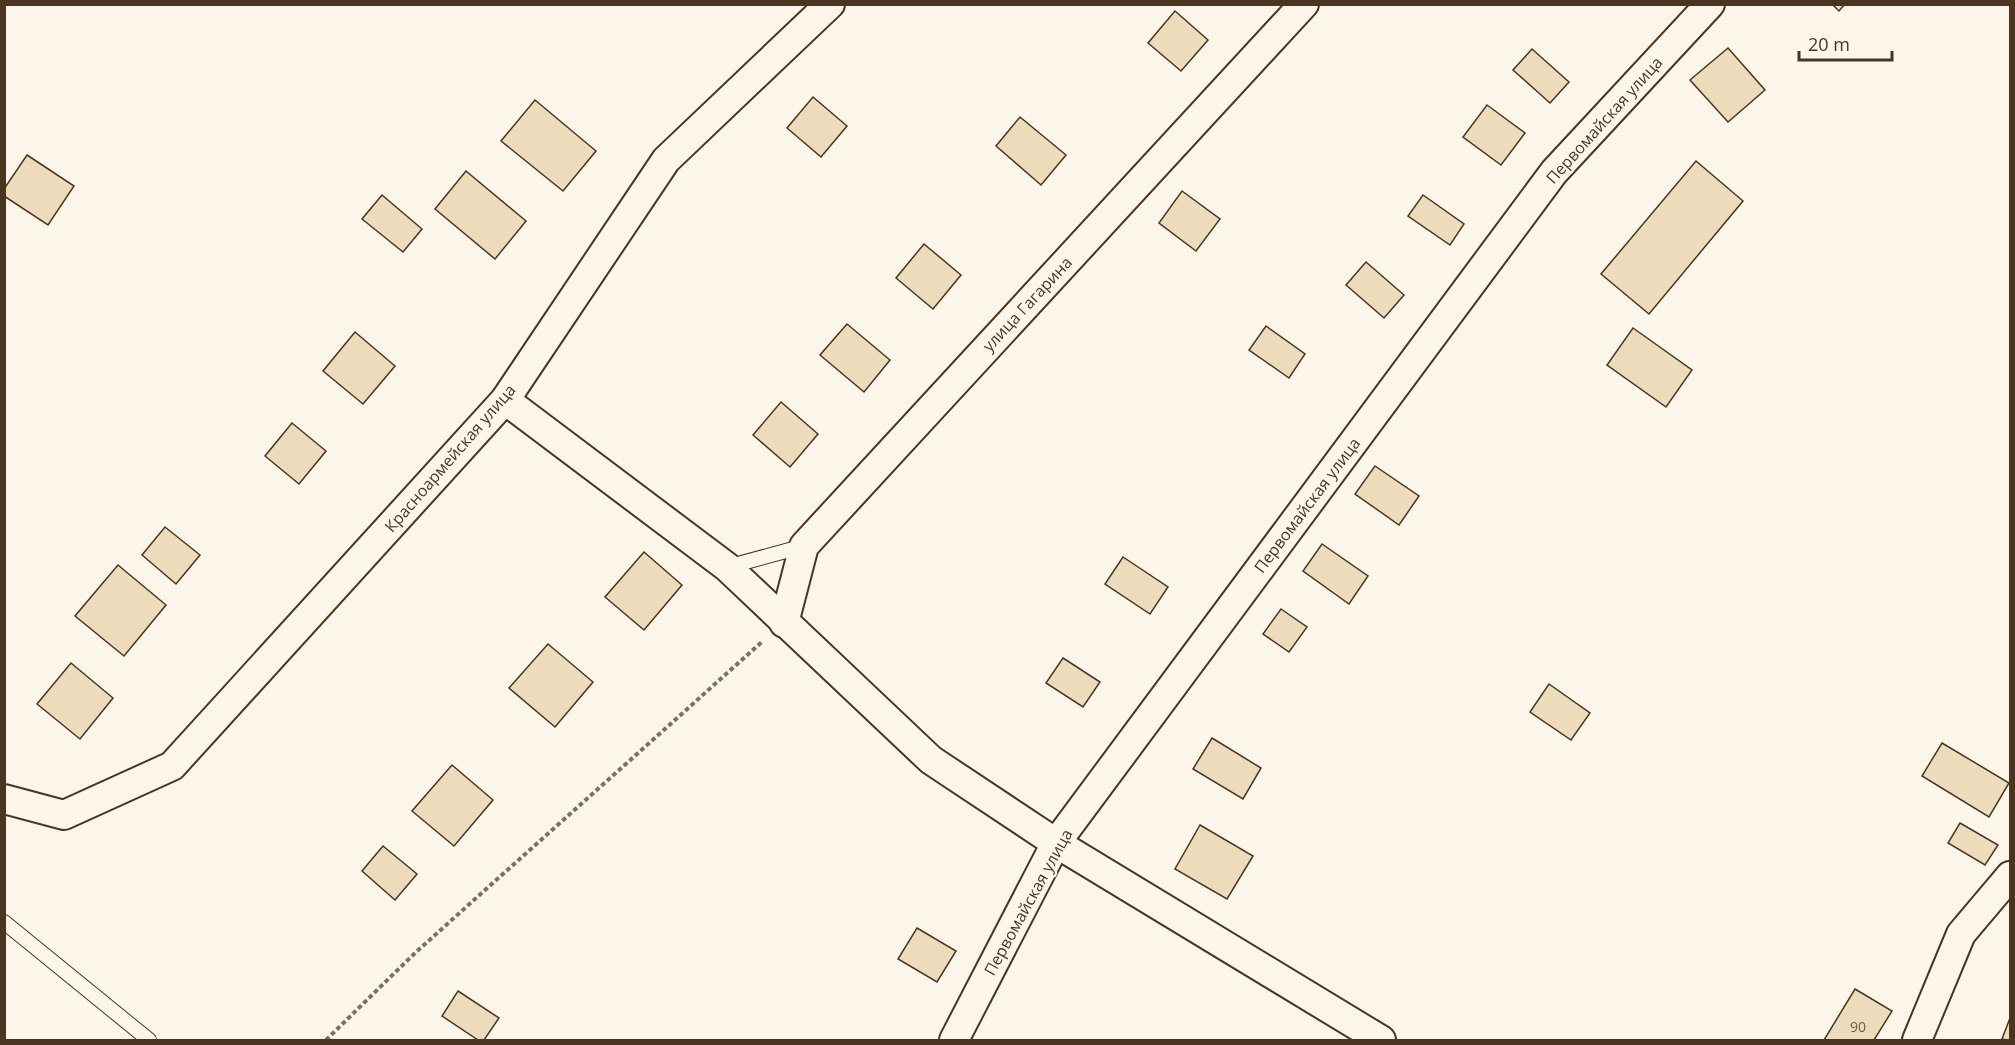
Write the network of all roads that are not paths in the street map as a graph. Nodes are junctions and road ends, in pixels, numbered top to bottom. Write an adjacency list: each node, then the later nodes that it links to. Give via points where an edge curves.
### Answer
1 (830, 4): 4 (street, Красноармейская улица, via 666,160)
2 (1304, 4): 5 (street, улица Гагарина)
3 (1710, 4): 9 (street, Первомайская улица, via 1554,172)
4 (505, 400): 6 (street); 8 (street, Красноармейская улица, via 172,766 64,815)
5 (804, 546): 6 (lane); 7 (street, улица Гагарина)
6 (727, 567): 7 (street)
7 (784, 623): 9 (street, via 931,760)
8 (4, 799)
9 (1056, 843): 13 (street, Первомайская улица); 14 (street)
10 (2010, 876): 15 (street, via 1961,934)
11 (4, 922): 12 (lane)
12 (149, 1041)
13 (954, 1041)
14 (1382, 1041)
15 (1917, 1041)

